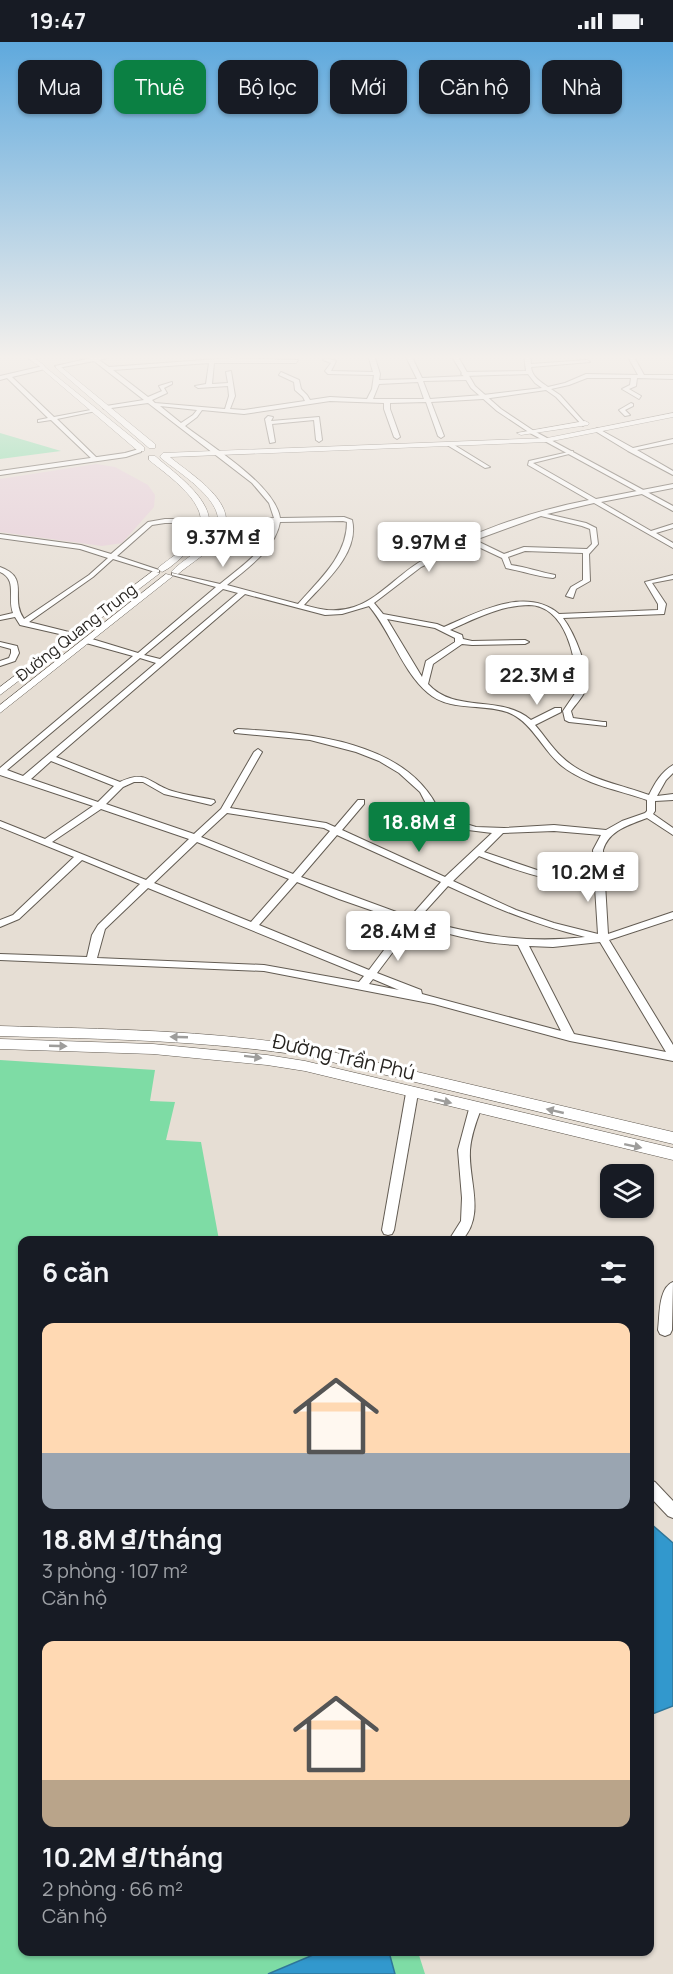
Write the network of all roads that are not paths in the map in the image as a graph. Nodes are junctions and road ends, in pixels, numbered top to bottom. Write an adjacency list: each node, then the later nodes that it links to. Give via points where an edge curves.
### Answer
1 (80, 445): 16 (street)
2 (132, 445): 11 (main road)
3 (207, 445): 12 (street); 14 (main road)
4 (415, 445): 12 (main road)
5 (451, 445): 17 (street)
6 (556, 445): 13 (street)
7 (622, 445): 10 (street)
8 (653, 445): 10 (street)
9 (152, 446): 11 (main road); 14 (main road)
10 (630, 450): 19 (street)
11 (140, 452): 15 (main road); 16 (street)
12 (215, 452): 14 (main road); 25 (street, via 261,489)
13 (570, 452): 21 (street); 22 (street, via 530,464)
14 (165, 453): 15 (main road); 27 (main road, via 216,502)
15 (152, 458): 26 (main road, via 202,505)
16 (95, 459): 18 (street)
17 (487, 467)
18 (0, 473)
19 (673, 473)
20 (673, 486): 21 (street)
21 (645, 493): 22 (street); 23 (street)
22 (598, 502): 24 (street); 29 (street)
23 (673, 509)
24 (540, 514): 31 (street); 33 (street, via 593,528 595,544)
25 (279, 520): 27 (street); 40 (street, via 272,539); 44 (street, via 344,519 351,525 349,542)
26 (207, 521): 35 (street, via 150,523); 37 (main road, Đường Quang Trung, via 201,536)
27 (223, 521): 37 (main road, Đường Quang Trung, via 216,538)
28 (673, 526): 29 (street)
29 (650, 533): 32 (street)
30 (0, 536): 35 (street, via 81,547)
31 (471, 542): 34 (street); 43 (street, via 421,563)
32 (673, 546)
33 (587, 551): 34 (street, via 524,549); 42 (street, via 587,581 573,588)
34 (504, 556): 38 (street, via 508,567)
35 (111, 558): 37 (street); 49 (street)
36 (0, 569): 45 (street, via 9,573 16,585 11,602)
37 (165, 573): 40 (street); 51 (main road, Đường Quang Trung); 53 (main road, Đường Quang Trung)
38 (553, 576)
39 (673, 577): 47 (street, via 648,582 662,604 661,612)
40 (221, 586): 41 (street); 56 (street)
41 (243, 592): 44 (street); 57 (street)
42 (570, 596)
43 (370, 604): 44 (street, via 337,614); 46 (street)
44 (300, 606)
45 (16, 614): 48 (street); 49 (street)
46 (382, 616): 50 (street); 61 (street)
47 (558, 616): 50 (street, via 538,604 525,604); 66 (street, via 578,654 582,682 581,691 567,711 569,720)
48 (0, 618)
49 (23, 623): 51 (street)
50 (444, 628): 52 (street)
51 (74, 636): 62 (main road, Đường Quang Trung)
52 (460, 640): 54 (street); 61 (street, via 429,663)
53 (89, 641): 56 (street); 63 (main road, Đường Quang Trung)
54 (525, 642)
55 (0, 644): 58 (street, via 14,648 15,653 12,659)
56 (141, 656): 57 (street); 59 (street)
57 (162, 662): 60 (street)
58 (0, 664)
59 (118, 675): 60 (street); 71 (street)
60 (140, 681): 69 (street)
61 (424, 684): 65 (street, via 447,701 514,711)
62 (0, 692)
63 (0, 710)
64 (558, 710): 65 (street)
65 (530, 724): 75 (street, via 550,751 587,779)
66 (603, 724)
67 (237, 731): 83 (street, via 291,735 349,746 397,769 420,786 436,815 467,829)
68 (258, 752): 79 (street)
69 (50, 758): 72 (street); 73 (street)
70 (673, 768): 75 (street)
71 (1, 772): 72 (street)
72 (24, 780): 78 (street)
73 (120, 785): 76 (street, via 133,779 145,780 166,792); 78 (street)
74 (673, 797): 75 (street)
75 (651, 799): 80 (street)
76 (211, 802)
77 (361, 802): 82 (street)
78 (98, 807): 86 (street); 87 (street)
79 (225, 810): 82 (street, via 314,823); 86 (street)
80 (648, 815): 84 (street); 85 (street)
81 (0, 824): 87 (street)
82 (338, 831): 90 (street); 91 (street)
83 (499, 832): 85 (street, via 559,828); 88 (street)
84 (673, 832)
85 (607, 833): 93 (street, via 598,850)
86 (195, 838): 90 (street); 92 (street)
87 (46, 842): 89 (street)
88 (479, 853): 91 (street); 93 (street, via 546,877)
89 (81, 856): 92 (street); 96 (street, via 16,917)
90 (296, 878): 95 (street); 97 (street)
91 (447, 881): 95 (street); 98 (street, via 535,920)
92 (147, 882): 97 (street); 101 (street, via 98,931)
93 (601, 884): 98 (street)
94 (673, 915): 98 (street)
95 (412, 920): 99 (street, via 458,934); 102 (street)
96 (0, 924)
97 (254, 925): 102 (street)
98 (603, 938): 99 (street); 108 (street)
99 (522, 943): 106 (street)
100 (0, 957): 101 (street)
101 (91, 960): 103 (street, via 264,968)
102 (372, 973): 103 (street); 104 (street)
103 (361, 987): 104 (street)
104 (434, 1000): 106 (street)
105 (0, 1031): 111 (main road, Đường Trần Phú, one-way to 105, via 263,1043)
106 (570, 1037): 108 (street)
107 (0, 1044): 109 (main road, Đường Trần Phú, one-way to 109, via 257,1057)
108 (673, 1055)
109 (412, 1093): 110 (main road, Đường Trần Phú, one-way to 110); 113 (street)
110 (475, 1109): 112 (main road, Đường Trần Phú, one-way to 112); 114 (street, via 463,1151 468,1212)
111 (673, 1138)
112 (673, 1154)
113 (388, 1230)
114 (461, 1236)
115 (673, 1288): 116 (street)
116 (665, 1330)
117 (654, 1491): 118 (street)
118 (673, 1511)

